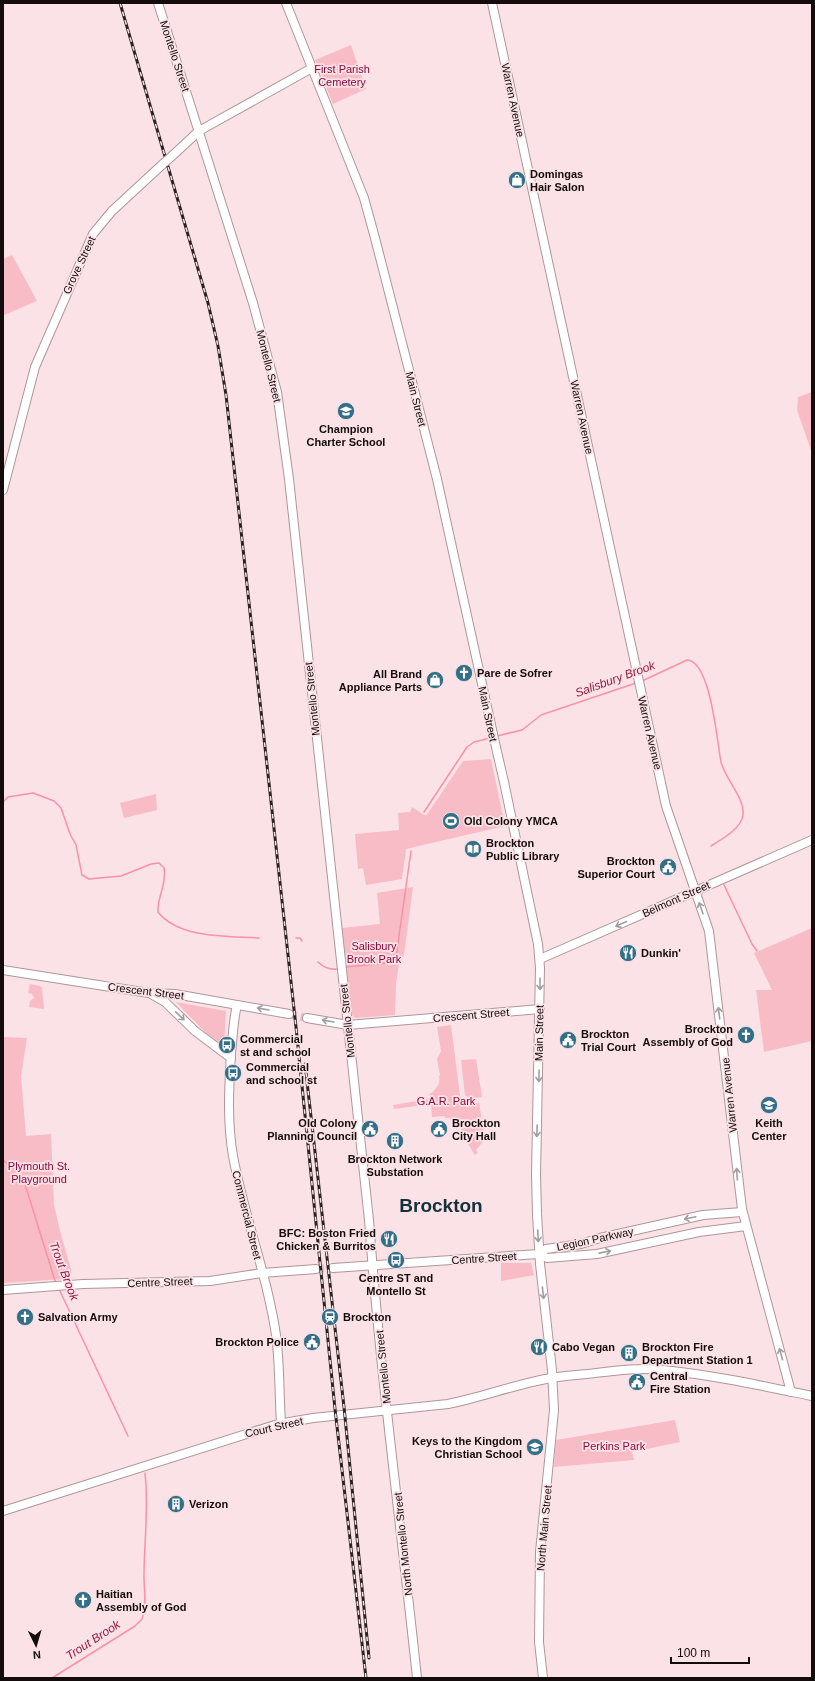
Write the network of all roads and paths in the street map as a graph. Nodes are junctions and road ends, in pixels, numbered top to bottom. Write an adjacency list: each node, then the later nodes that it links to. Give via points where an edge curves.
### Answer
1 (158, 3): 5 (main road, Montello Street)
2 (286, 3): 4 (main road, Main Street)
3 (492, 3): 8 (main road, Warren Avenue, via 666,806)
4 (312, 68): 5 (main road, Grove Street); 9 (main road, Main Street, via 368,211 437,479)
5 (199, 131): 6 (main road, Grove Street, bridge, via 112,211 93,234 35,367); 16 (main road, Montello Street, via 253,303 277,392 289,479)
6 (3, 490)
7 (812, 840): 8 (main road, Belmont Street)
8 (695, 891): 9 (main road, Belmont Street, one-way to 9); 18 (main road, Warren Avenue, one-way to 8, via 709,931)
9 (540, 959): 13 (main road, Main Street, one-way to 13)
10 (3, 970): 11 (main road, Crescent Street)
11 (149, 993): 12 (main road, Crescent Street, via 175,994); 17 (main road, one-way to 17, via 165,1002 196,1032)
12 (237, 1005): 14 (main road, Crescent Street, one-way to 12); 17 (main road, Commercial Street)
13 (540, 1009): 16 (main road, Crescent Street); 23 (main road, Main Street, one-way to 23, via 536,1173)
14 (288, 1014)
15 (307, 1018): 16 (main road, Crescent Street, one-way to 15)
16 (348, 1025): 25 (main road, Montello Street)
17 (231, 1058): 28 (main road, Commercial Street, via 228,1113 233,1155)
18 (742, 1212): 19 (main road, Legion Parkway); 20 (main road, Warren Avenue)
19 (708, 1215): 21 (main road); 22 (main road, Legion Parkway, one-way to 22)
20 (746, 1226): 21 (main road, Legion Parkway); 31 (main road, Warren Avenue, one-way to 20)
21 (710, 1230): 24 (main road, Legion Parkway, one-way to 21)
22 (587, 1242): 23 (main road, Legion Parkway, via 546,1249); 24 (main road)
23 (539, 1254): 24 (main road, Legion Parkway, via 547,1258); 25 (main road, Centre Street); 30 (main road, Main Street, one-way to 30)
24 (590, 1254)
25 (372, 1265): 26 (main road, Centre Street); 33 (main road, Montello Street)
26 (333, 1268)
27 (316, 1269): 28 (main road, Centre Street)
28 (262, 1273): 29 (main road, Centre Street, via 210,1281); 34 (main road, Commercial Street, via 276,1336)
29 (3, 1290)
30 (552, 1378): 31 (main road, Court Street, via 611,1371 662,1370 706,1375); 33 (main road, Court Street, via 448,1404); 37 (main road, North Main Street, via 554,1410 539,1568 539,1642)
31 (791, 1392): 32 (main road, Court Street)
32 (812, 1396)
33 (387, 1410): 34 (main road, Court Street); 36 (main road, North Montello Street)
34 (281, 1423): 35 (main road, Court Street)
35 (3, 1511)
36 (417, 1678)
37 (543, 1678)

